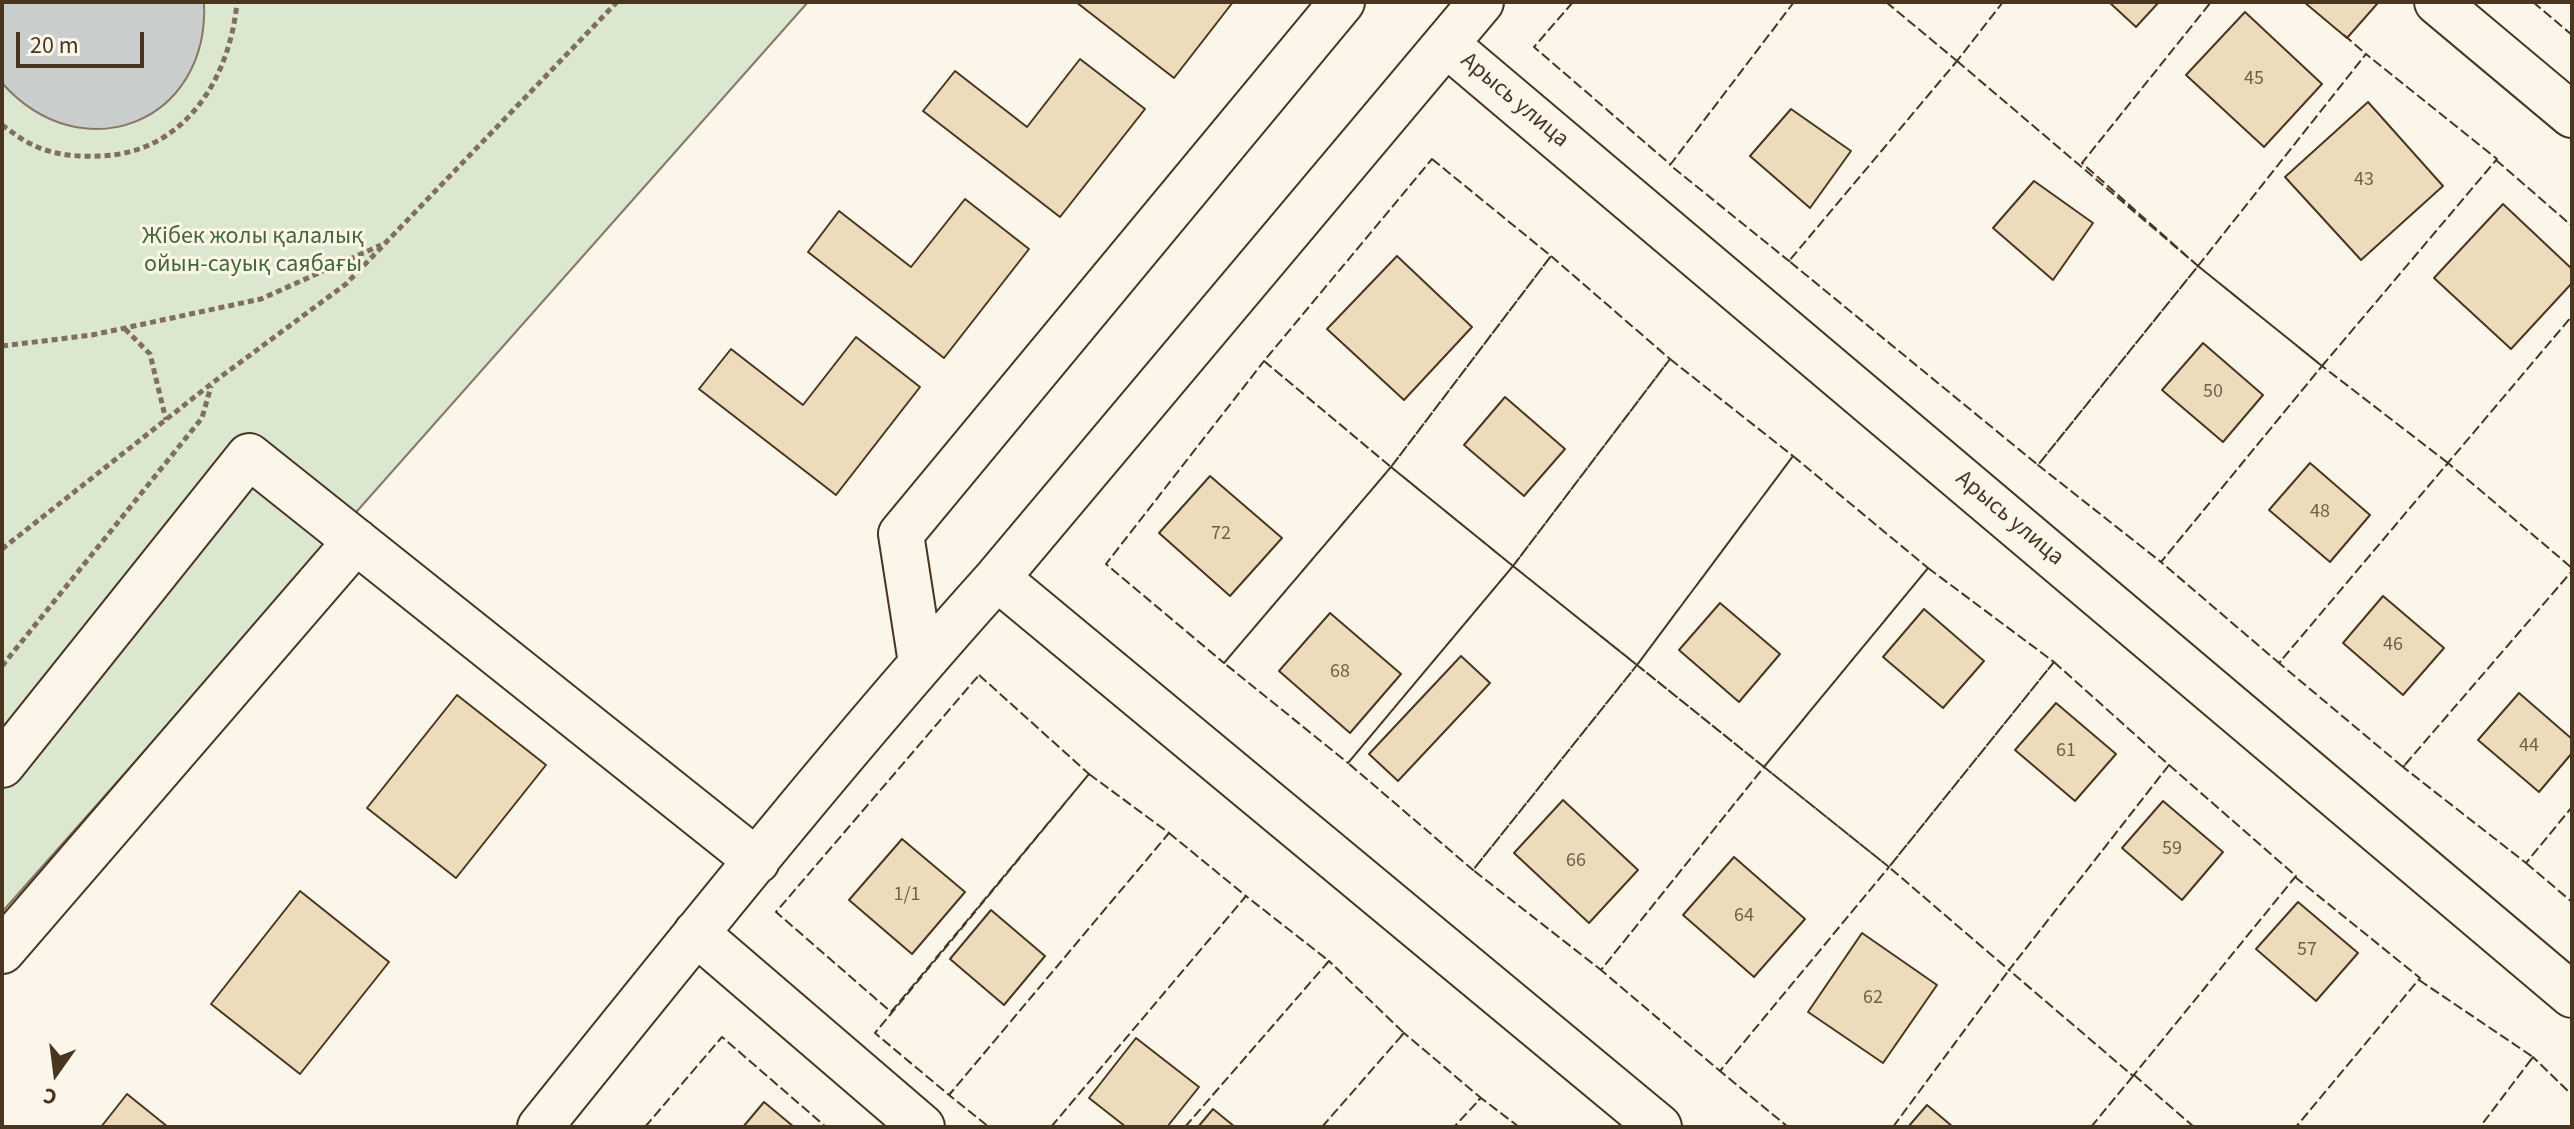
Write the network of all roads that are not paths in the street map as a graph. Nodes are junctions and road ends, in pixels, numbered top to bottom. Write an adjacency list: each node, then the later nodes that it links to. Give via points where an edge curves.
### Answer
1 (1342, 2): 8 (street, via 901,534)
2 (1481, 2): 4 (street)
3 (2437, 2): 5 (street)
4 (1446, 44): 7 (street); 13 (street, Арысь улица)
5 (2572, 115)
6 (356, 541): 9 (street, via 249,456); 10 (street); 12 (street)
7 (997, 578): 8 (street); 16 (street)
8 (921, 663): 10 (street)
9 (2, 765)
10 (757, 861): 11 (street)
11 (696, 933): 14 (street); 15 (street)
12 (2, 951)
13 (2572, 995)
14 (540, 1127)
15 (922, 1127)
16 (1659, 1127)

